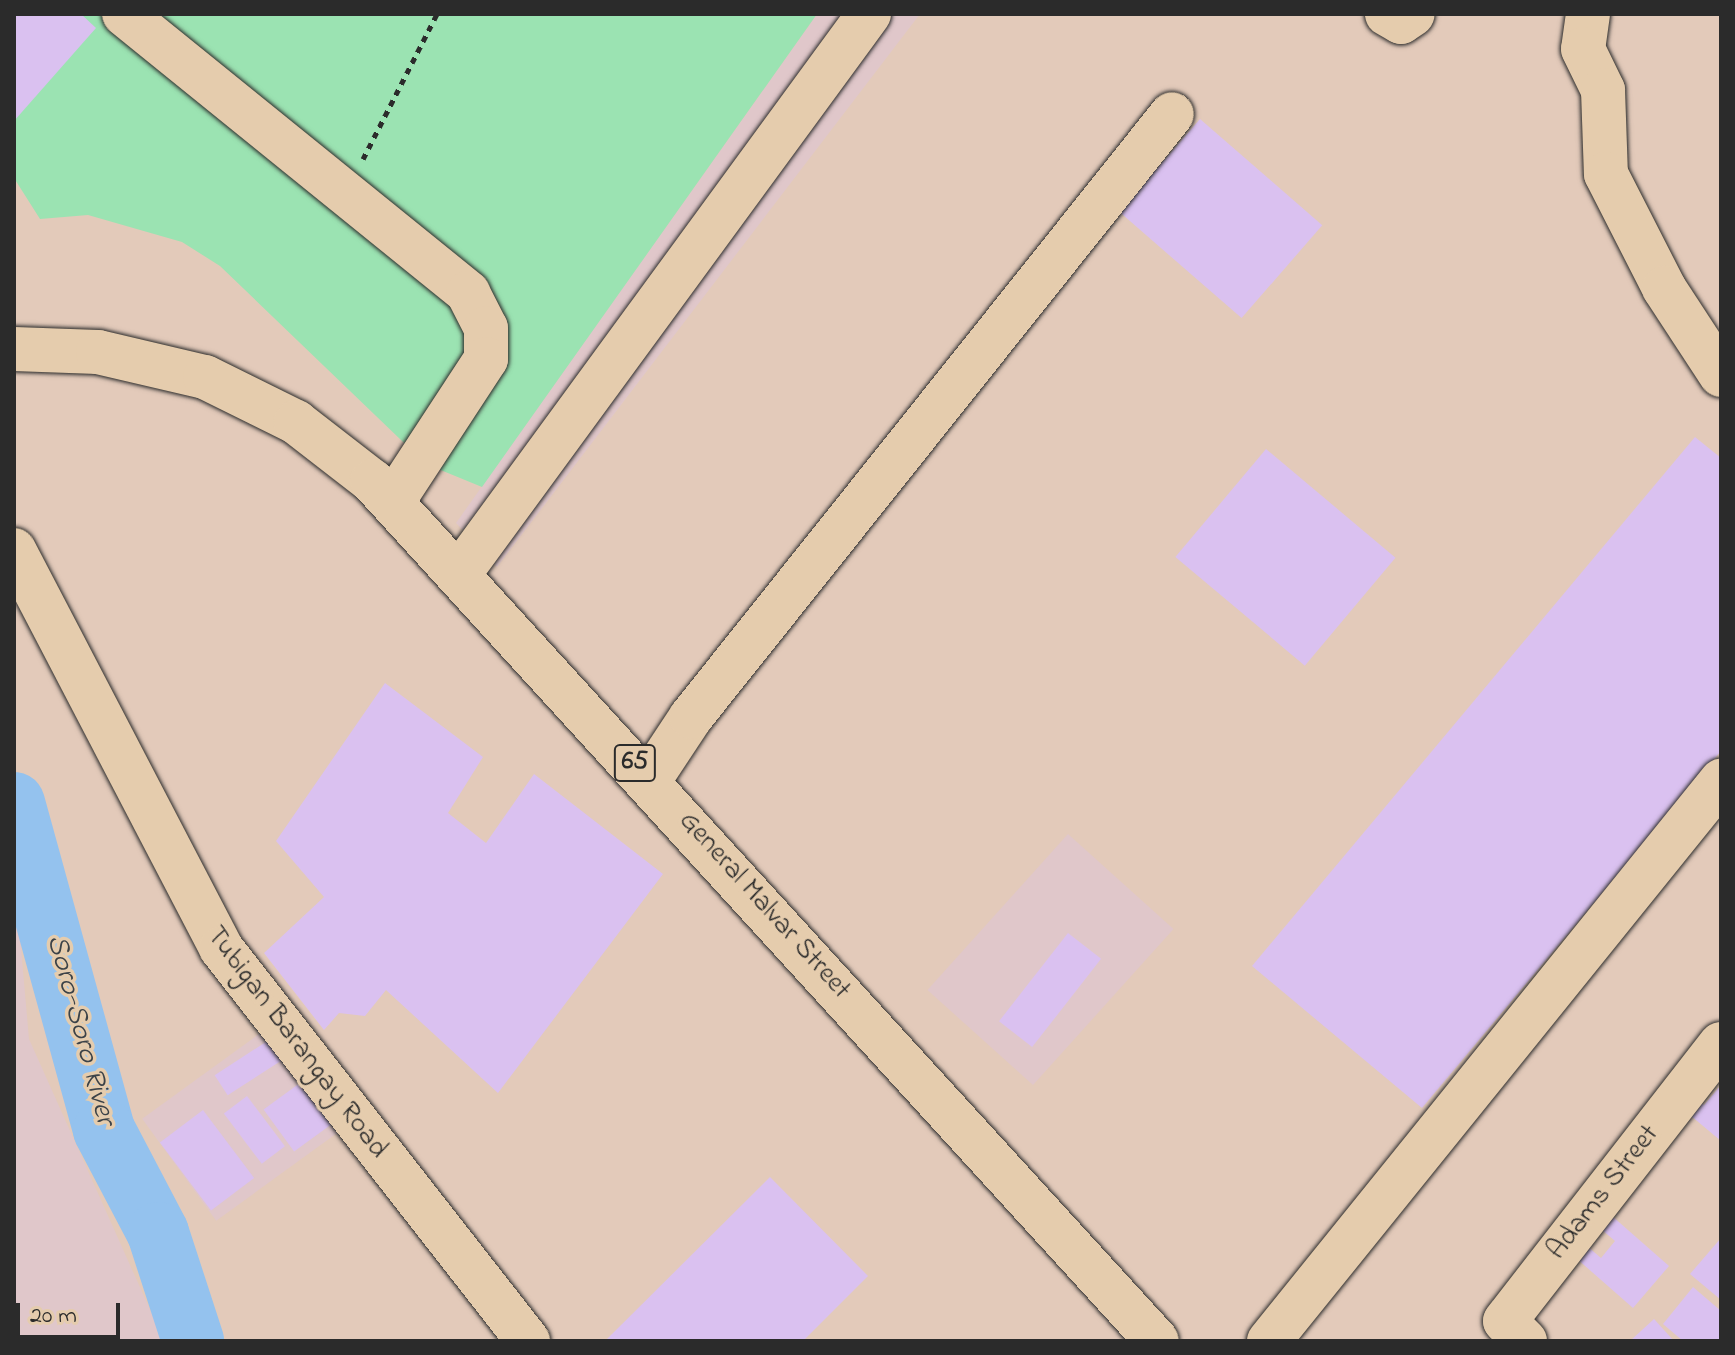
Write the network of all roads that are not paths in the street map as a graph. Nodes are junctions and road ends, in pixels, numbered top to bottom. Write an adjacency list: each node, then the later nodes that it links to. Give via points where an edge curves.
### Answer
1 (124, 14): 9 (main road, via 468,293 486,328 486,359)
2 (869, 14): 11 (main road)
3 (1387, 14): 4 (main road, via 1401,22)
4 (1413, 14)
5 (1588, 14): 8 (main road, via 1583,49 1603,90 1606,174 1664,288)
6 (1172, 114): 12 (main road, via 691,717)
7 (14, 349): 9 (main road, General Malvar Street / 65, via 98,352 205,377 296,422)
8 (1721, 375)
9 (393, 501): 11 (main road, General Malvar Street / 65)
10 (14, 550): 16 (main road, Tubigan Barangay Road, via 221,948)
11 (459, 574): 12 (main road, General Malvar Street / 65)
12 (650, 779): 15 (main road, General Malvar Street / 65)
13 (1721, 781): 17 (main road)
14 (1721, 1044): 18 (main road, Adams Street, via 1505,1321)
15 (1138, 1334)
16 (528, 1341)
17 (1269, 1341)
18 (1525, 1341)

